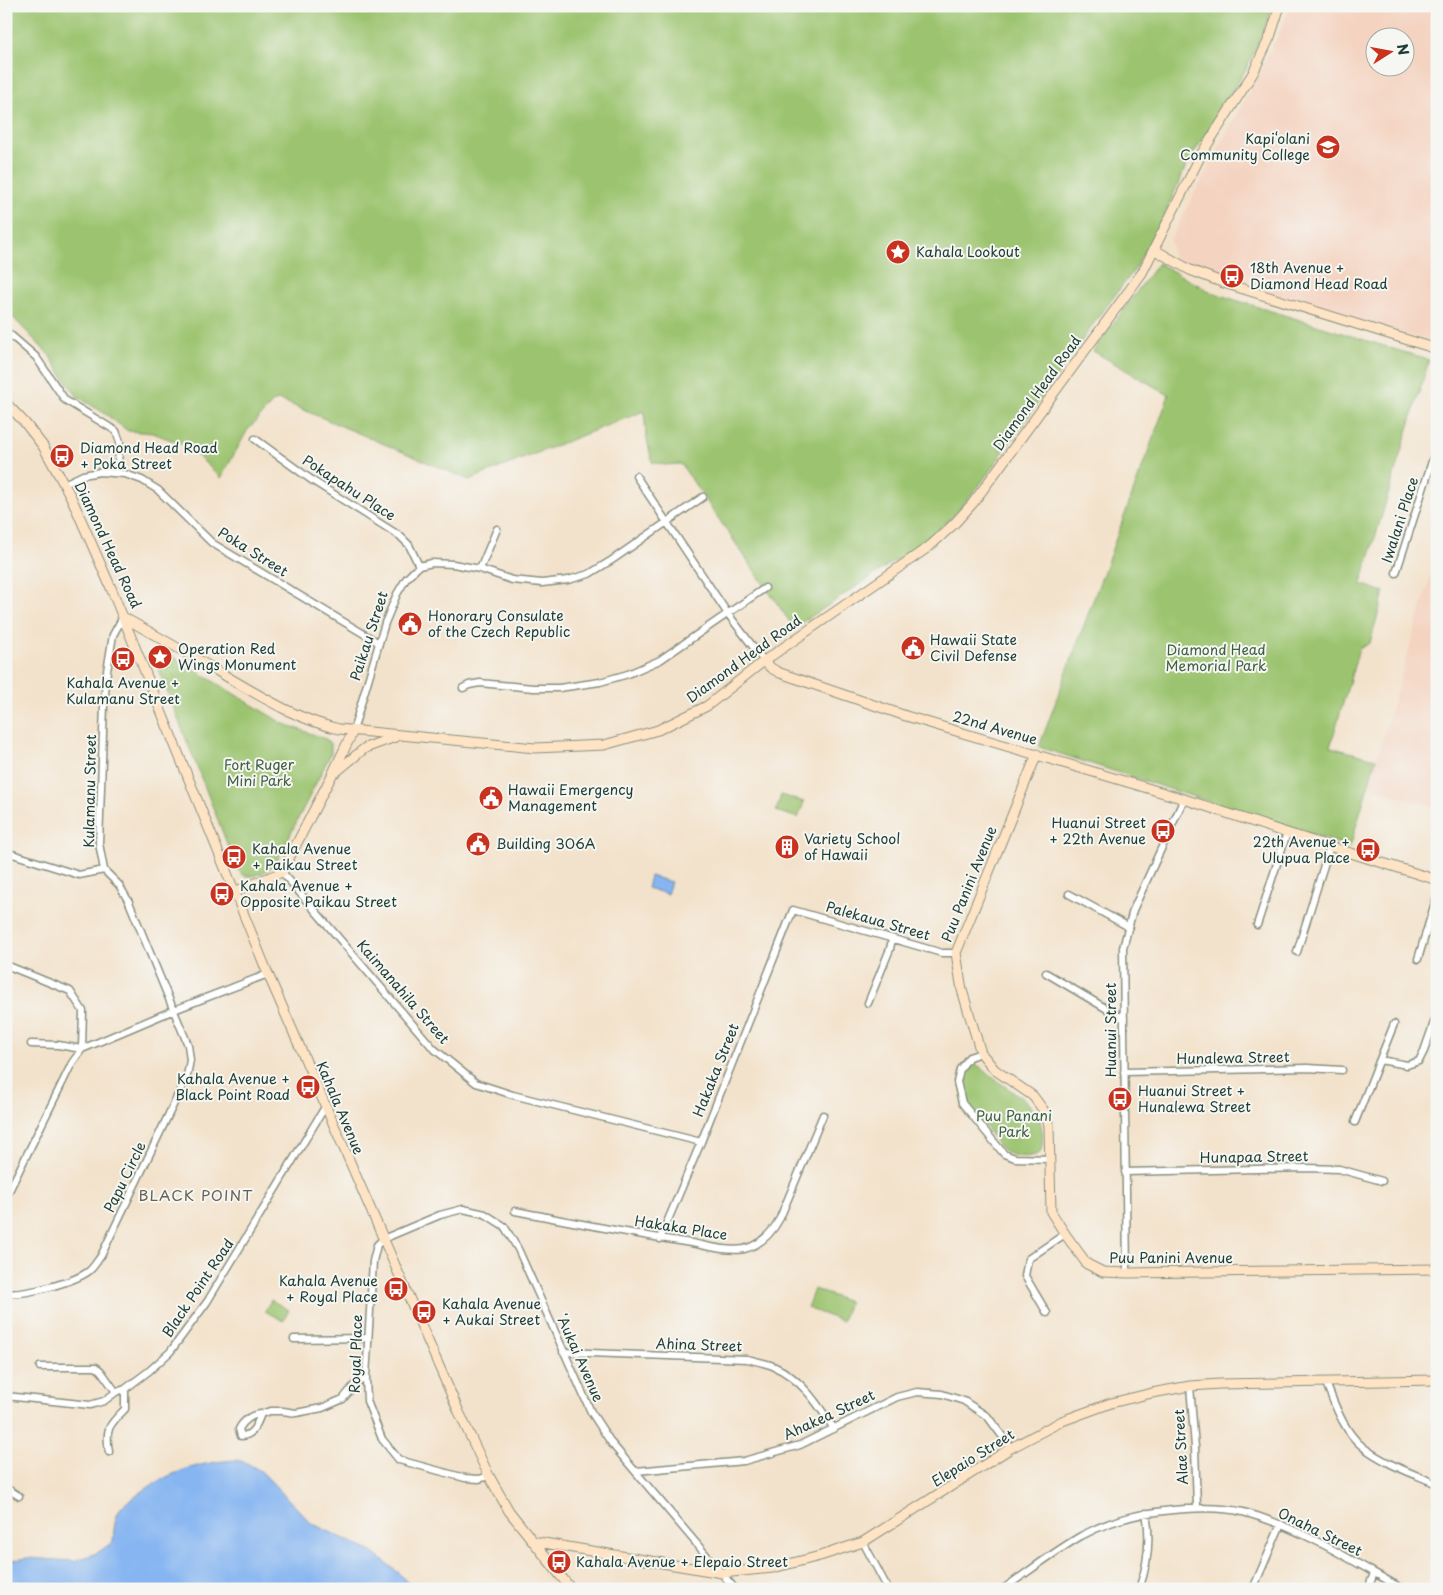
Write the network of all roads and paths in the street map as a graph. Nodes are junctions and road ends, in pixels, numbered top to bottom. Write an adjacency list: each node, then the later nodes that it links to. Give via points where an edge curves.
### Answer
1 (1280, 6): 2 (street, Diamond Head Road, via 1253,73 1202,153)
2 (1155, 250): 4 (street, via 1190,270 1224,283); 21 (street, Diamond Head Road, via 1138,279 982,492 954,524 916,555)
3 (6, 331): 8 (street, via 36,357 65,400 116,432 120,442)
4 (1437, 349)
5 (6, 403): 10 (street, Diamond Head Road, via 43,446)
6 (255, 439): 14 (street, Pokapahu Place, via 313,481 400,536)
7 (1437, 446): 16 (street, Iwalani Place)
8 (117, 472): 10 (street, Poka Street, via 87,474); 20 (street, Poka Street, via 150,485 212,543)
9 (636, 476): 12 (street, 22nd Avenue)
10 (64, 484): 19 (street, Diamond Head Road)
11 (703, 497): 12 (street)
12 (668, 522): 15 (street, via 589,574 568,580 512,580); 18 (street, 22nd Avenue)
13 (498, 529): 15 (street)
14 (420, 566): 15 (street, via 442,563); 20 (street, Paikau Street, via 406,578 397,594)
15 (480, 569)
16 (1396, 573)
17 (765, 588): 18 (street)
18 (728, 614): 21 (street, 22nd Avenue); 22 (street, via 660,660 600,682 548,689 480,683)
19 (123, 617): 23 (street, Diamond Head Road, via 286,710 324,726); 31 (street, Kulamanu Street, via 111,643 104,705 98,843); 34 (street, Kahala Avenue)
20 (379, 643): 23 (street, Paikau Street)
21 (764, 661): 24 (street, Diamond Head Road, via 707,706 658,730 604,745 535,748); 25 (street, 22nd Avenue, via 773,670 906,716)
22 (463, 688)
23 (353, 731): 24 (street, Diamond Head Road); 26 (street, Paikau Street)
24 (398, 735): 26 (street, via 365,748)
25 (1037, 754): 27 (street, 22nd Avenue); 42 (street, Puu Panini Avenue)
26 (332, 775): 32 (street, Paikau Street)
27 (1184, 799): 28 (street, 22nd Avenue); 39 (street, Huanui Street, via 1133,910)
28 (1287, 833): 29 (street, 22nd Avenue); 38 (street)
29 (1330, 846): 33 (street, 22nd Avenue); 41 (street)
30 (6, 852): 31 (street, via 79,875)
31 (104, 870): 48 (street, via 119,885 129,902)
32 (282, 872): 34 (street); 61 (street, Kaimanahila Street, via 433,1048 476,1083)
33 (1437, 880)
34 (234, 892): 46 (street, Kahala Avenue)
35 (1069, 894): 39 (street)
36 (1437, 896): 43 (street)
37 (793, 910): 40 (street, Palekaua Street); 61 (street, Hakaka Street)
38 (1257, 925)
39 (1129, 927): 50 (street, Huanui Street, via 1123,948)
40 (892, 939): 42 (street, Palekaua Street, via 942,953); 47 (street)
41 (1297, 952)
42 (956, 953): 54 (street, Puu Panini Avenue, via 962,990)
43 (1418, 959)
44 (6, 965): 53 (street, via 70,991 83,1011)
45 (1046, 973): 50 (street)
46 (268, 974): 48 (street); 58 (street, Kahala Avenue)
47 (868, 1003)
48 (174, 1010): 53 (street); 72 (street, Papu Circle, via 188,1045 187,1076 101,1256 90,1270 76,1279 31,1291)
49 (1437, 1014): 55 (street, via 1419,1061 1407,1065)
50 (1124, 1020): 57 (street, Huanui Street)
51 (1394, 1024): 55 (street)
52 (30, 1044): 53 (street)
53 (82, 1048): 65 (street)
54 (981, 1053): 62 (street, Puu Panini Avenue, via 996,1070 1033,1096 1044,1111 1049,1125); 62 (street, via 969,1057 960,1069 957,1082 962,1103 1004,1154 1015,1158)
55 (1380, 1060): 60 (street)
56 (1342, 1070): 57 (street, Hunalewa Street)
57 (1124, 1072): 63 (street, Huanui Street)
58 (325, 1107): 69 (street, Kahala Avenue); 82 (street, Black Point Road, via 207,1302 170,1352)
59 (823, 1115): 68 (street, Hakaka Place, via 780,1218 766,1238 743,1249 730,1249)
60 (1355, 1122)
61 (701, 1142): 68 (street, Hakaka Street)
62 (1050, 1159): 67 (street, Puu Panini Avenue, via 1052,1212)
63 (1125, 1172): 64 (street, Hunapaa Street, via 1339,1169); 71 (street, Huanui Street)
64 (1382, 1181)
65 (6, 1197)
66 (515, 1211): 68 (street, Hakaka Place)
67 (1065, 1234): 71 (street, Puu Panini Avenue, via 1087,1264 1103,1272); 73 (street, via 1028,1259 1025,1276)
68 (660, 1238)
69 (383, 1239): 74 (street, Royal Place, via 377,1245 373,1261); 76 (street, ʻAukai Avenue, via 440,1215 464,1209 485,1214 504,1226 518,1249); 90 (street, Kahala Avenue)
70 (1437, 1269): 71 (street, Puu Panini Avenue)
71 (1127, 1272)
72 (6, 1293)
73 (1047, 1313)
74 (367, 1338): 75 (street); 78 (street, Royal Place)
75 (294, 1340)
76 (563, 1352): 86 (street, Ahina Street, via 747,1359 772,1366 788,1374 812,1395); 89 (street, ʻAukai Avenue, via 591,1412 612,1444)
77 (40, 1367): 83 (street, via 96,1367)
78 (366, 1378): 85 (street, via 356,1383 343,1399 322,1408 296,1414 270,1410); 90 (street, Royal Place, via 367,1401 382,1439 399,1460 465,1478)
79 (1437, 1380): 80 (street, Elepaio Street)
80 (1326, 1383): 81 (street, Elepaio Street, via 1256,1382); 91 (street, via 1348,1429 1362,1446 1387,1462)
81 (1190, 1386): 87 (street, Elepaio Street, via 1111,1403 1062,1421); 94 (street, Alae Street)
82 (125, 1389): 83 (street, Black Point Road); 88 (street, via 125,1409 108,1429)
83 (116, 1392): 84 (street, Black Point Road, via 104,1401 90,1405)
84 (6, 1396)
85 (261, 1414)
86 (834, 1428): 87 (street, Ahakea Street, via 898,1397 917,1392 942,1394 964,1401 988,1418); 89 (street, Ahakea Street, via 800,1445 744,1461)
87 (1011, 1448): 98 (street, Elepaio Street)
88 (109, 1452)
89 (636, 1471): 99 (street, ʻAukai Avenue)
90 (489, 1476): 97 (street, Kahala Avenue, via 509,1511)
91 (1437, 1484)
92 (6, 1488): 93 (street)
93 (19, 1496)
94 (1197, 1507): 95 (street, Onaha Street); 96 (street, Onaha Street, via 1242,1512)
95 (1146, 1513): 104 (street, Onaha Street, via 1081,1536); 105 (street, via 1148,1557)
96 (1280, 1524): 100 (street, Onaha Street); 106 (street)
97 (532, 1541): 99 (street, Elepaio Street); 101 (street, Kahala Avenue)
98 (863, 1542): 99 (street, Elepaio Street, via 773,1568); 103 (street)
99 (722, 1573): 102 (street, ʻAukai Avenue)
100 (1374, 1573): 107 (street); 108 (street, Onaha Street)
101 (571, 1589)
102 (736, 1589)
103 (888, 1589)
104 (1003, 1589)
105 (1139, 1589)
106 (1253, 1589)
107 (1368, 1589)
108 (1403, 1589)

